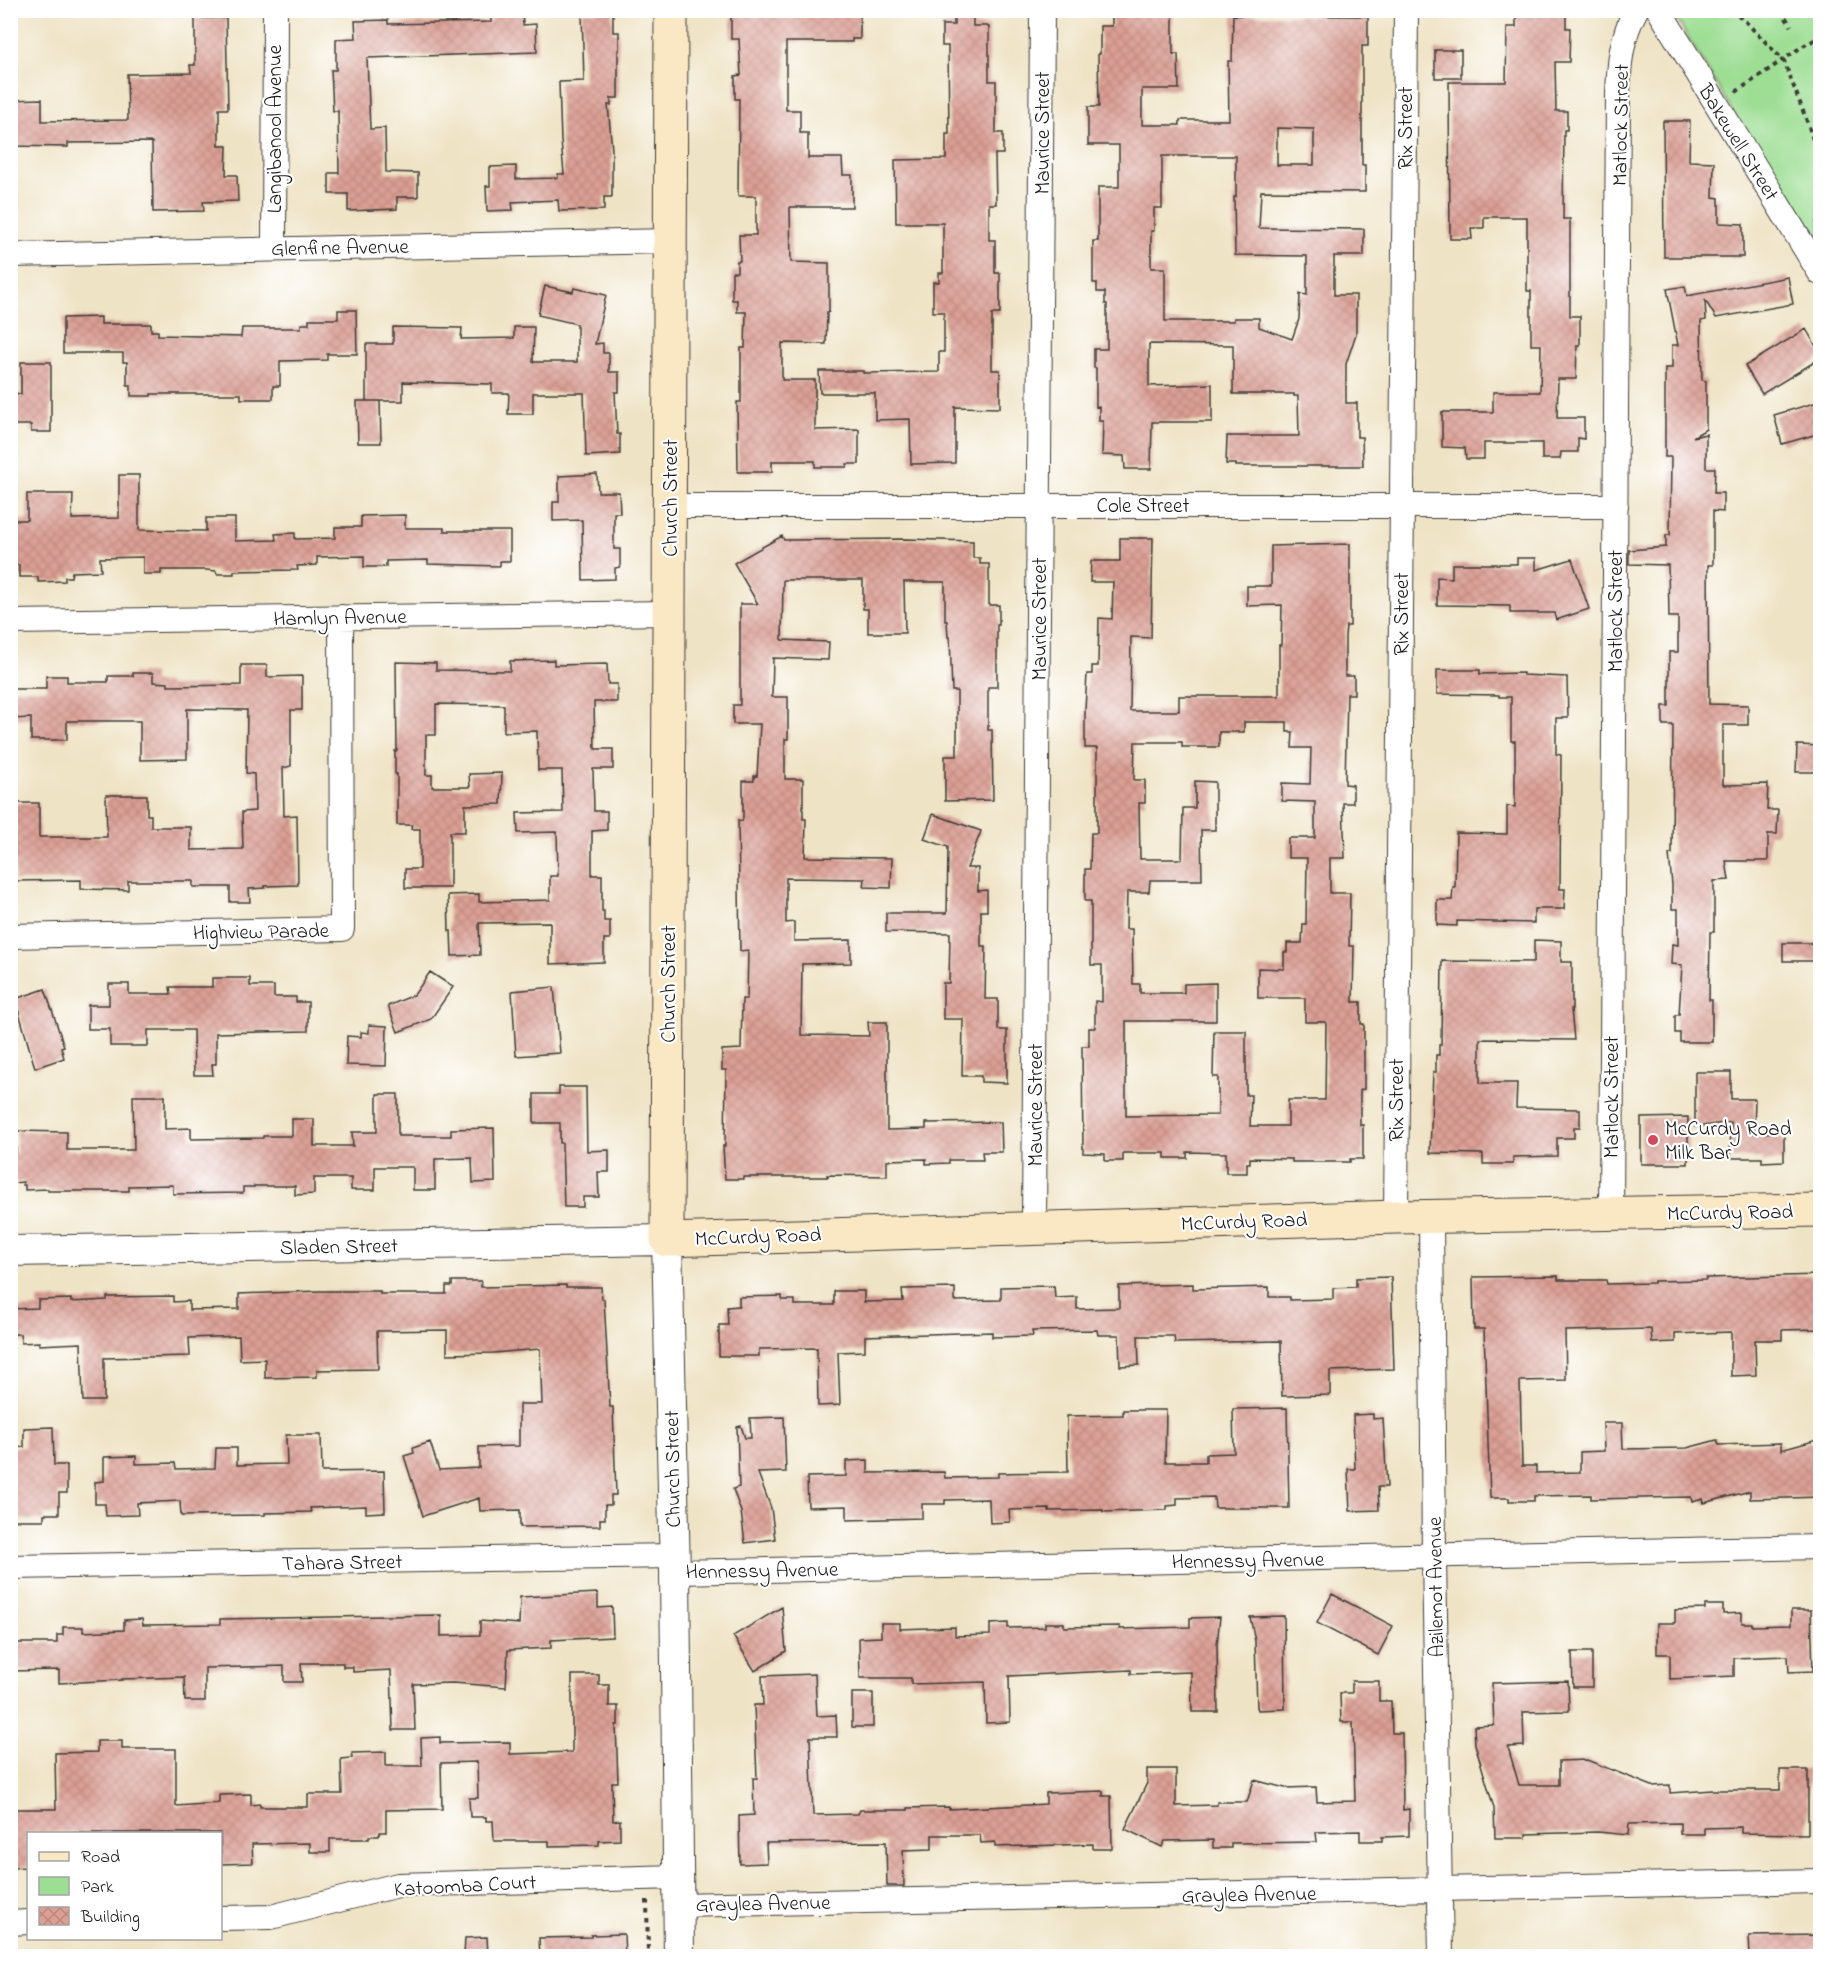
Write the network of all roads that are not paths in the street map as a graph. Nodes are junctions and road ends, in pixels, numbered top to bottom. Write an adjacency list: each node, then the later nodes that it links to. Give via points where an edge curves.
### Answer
1 (275, 10): 8 (street, Langibanool Avenue)
2 (671, 10): 7 (main road, Church Street)
3 (1042, 10): 13 (street, Maurice Street)
4 (1406, 10): 11 (street, Rix Street)
5 (1636, 10): 14 (street, Matlock Street, via 1623,43 1619,80)
6 (1659, 10): 10 (street, Bakewell Street)
7 (670, 241): 8 (street, Glenfine Avenue); 12 (main road, Church Street)
8 (274, 248): 9 (street, Glenfine Avenue)
9 (10, 255)
10 (1821, 273)
11 (1402, 505): 13 (street, Cole Street); 14 (street, Cole Street); 21 (street, Rix Street)
12 (670, 506): 13 (street, Cole Street); 15 (main road, Church Street)
13 (1040, 506): 23 (street, Maurice Street)
14 (1616, 506): 20 (street, Matlock Street)
15 (670, 613): 16 (street, Hamlyn Avenue); 24 (main road, Church Street)
16 (341, 617): 17 (street, Hamlyn Avenue); 18 (street, Highview Parade, via 342,929)
17 (10, 622)
18 (10, 936)
19 (1821, 1210): 20 (main road, McCurdy Road)
20 (1611, 1214): 22 (main road, McCurdy Road)
21 (1396, 1217): 22 (main road, McCurdy Road); 23 (main road, McCurdy Road)
22 (1431, 1217): 27 (street, Azilemot Avenue)
23 (1034, 1227): 24 (main road, McCurdy Road)
24 (667, 1240): 25 (street, Sladen Street); 28 (street, Church Street)
25 (10, 1251)
26 (1821, 1547): 27 (street, Hennessy Avenue)
27 (1434, 1556): 28 (street, Hennessy Avenue); 31 (street, Azilemot Avenue)
28 (674, 1564): 29 (street, Tahara Street); 32 (street, Church Street)
29 (10, 1567)
30 (1821, 1881): 31 (street, Graylea Avenue)
31 (1441, 1890): 32 (street, Graylea Avenue); 37 (street, Azilemot Avenue)
32 (677, 1891): 33 (street, Katoomba Court, via 398,1885 271,1917); 36 (street, Church Street)
33 (222, 1918)
34 (27, 1922): 35 (street)
35 (10, 1923)
36 (679, 1956)
37 (1441, 1956)

